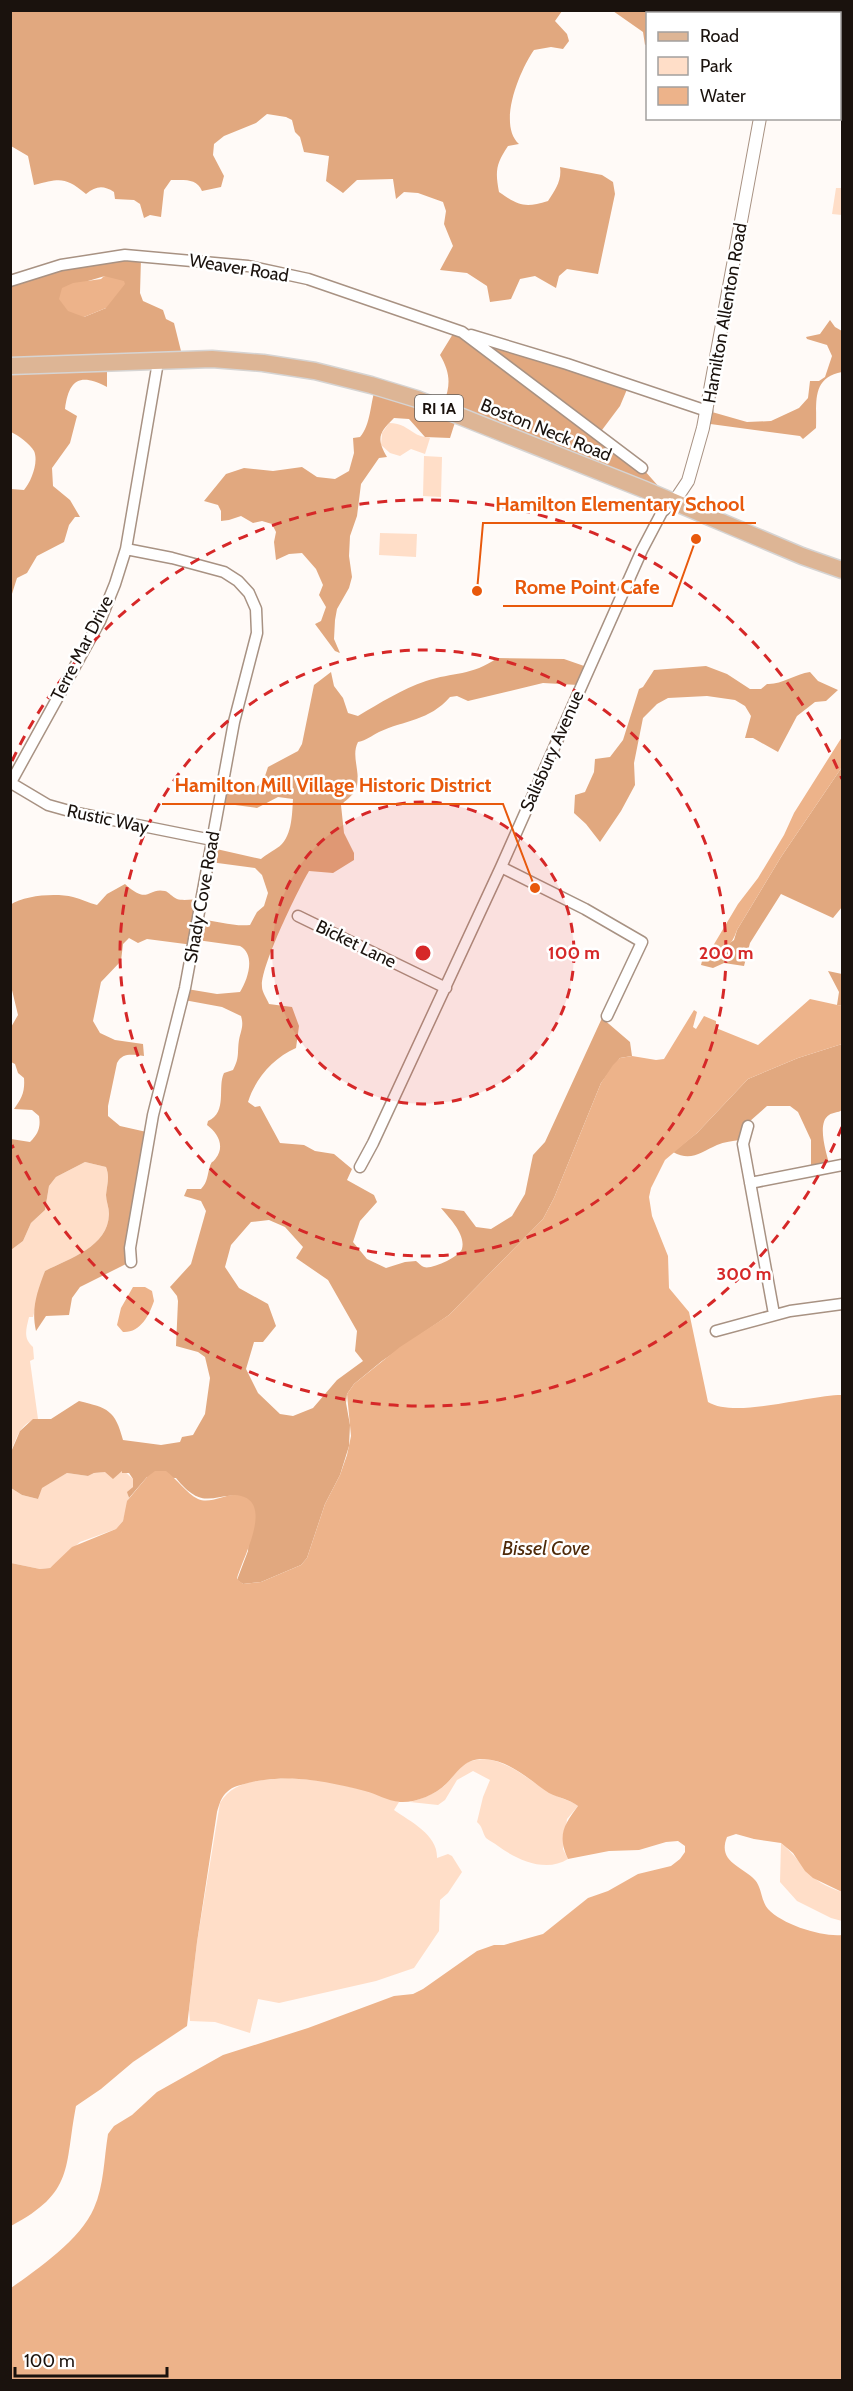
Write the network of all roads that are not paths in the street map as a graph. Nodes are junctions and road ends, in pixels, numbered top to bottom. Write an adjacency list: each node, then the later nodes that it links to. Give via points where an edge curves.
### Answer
1 (760, 120): 6 (street, Hamilton Allenton Road)
2 (10, 281): 3 (street, Weaver Road, via 61,265 125,255 225,264 308,279)
3 (462, 332): 6 (street, Weaver Road); 7 (street, Weaver Road)
4 (158, 362): 5 (main road, Boston Neck Road / RI 1A); 8 (main road, Boston Neck Road / RI 1A, via 212,359 263,363 315,370 371,385 417,399); 9 (street, Terre Mar Drive)
5 (10, 366)
6 (707, 411): 8 (street, Hamilton Allenton Road, via 688,481)
7 (642, 468)
8 (674, 502): 10 (main road, Boston Neck Road / RI 1A); 13 (street, Salisbury Avenue, via 662,512 642,550)
9 (126, 549): 11 (street, Terre Mar Drive, via 100,621); 12 (street, Shady Cove Road, via 224,572 249,593 256,609 256,633 234,722)
10 (843, 570)
11 (11, 783): 12 (street, Rustic Way, via 56,807)
12 (212, 840): 21 (street, Shady Cove Road, via 185,988 153,1115 130,1248)
13 (501, 867): 15 (street, Salisbury Avenue); 16 (street, via 642,942)
14 (298, 916): 15 (street, Bicket Lane)
15 (446, 988): 19 (street, Salisbury Avenue)
16 (607, 1016)
17 (748, 1126): 20 (street, via 742,1144)
18 (843, 1165): 20 (street)
19 (360, 1167)
20 (750, 1183): 23 (street)
21 (131, 1262)
22 (843, 1304): 23 (street)
23 (774, 1314): 24 (street)
24 (716, 1330)

